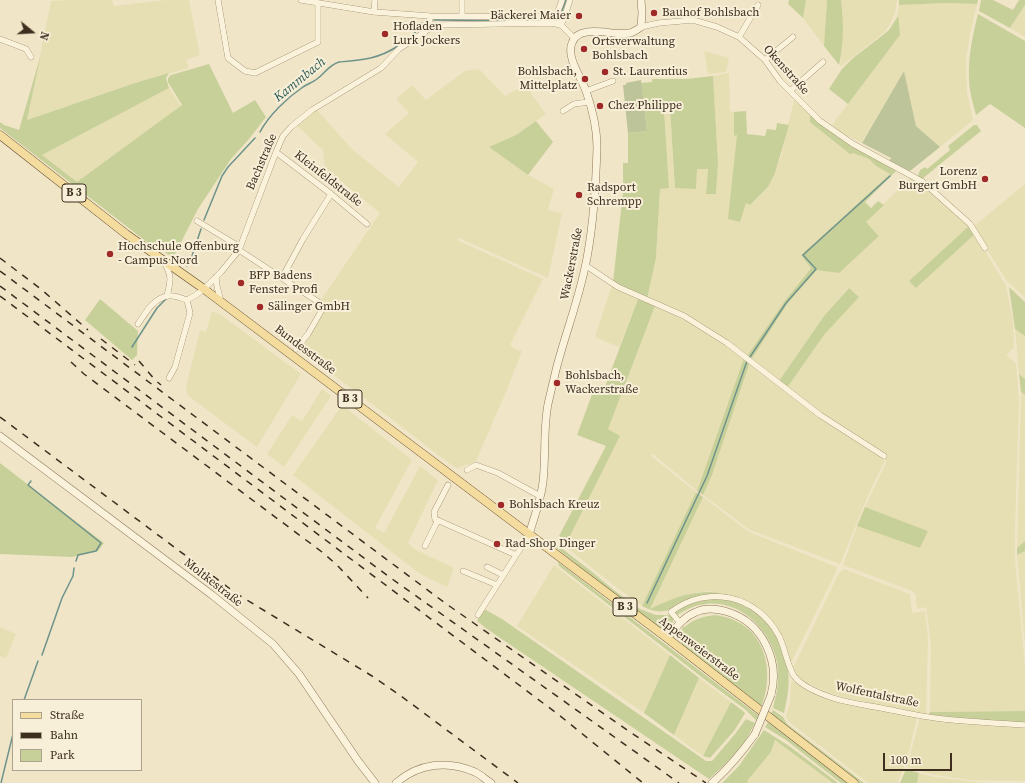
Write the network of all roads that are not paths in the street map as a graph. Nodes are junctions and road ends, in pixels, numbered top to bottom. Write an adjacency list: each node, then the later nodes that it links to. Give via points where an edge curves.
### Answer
1 (218, 0): 8 (street, via 228,58 245,71 255,73 318,42)
2 (301, 0): 8 (street)
3 (375, 0): 10 (street)
4 (462, 0): 12 (street)
5 (562, 0): 13 (street)
6 (570, 0): 14 (street, via 563,21)
7 (641, 0): 15 (street)
8 (318, 3): 10 (street)
9 (758, 5): 17 (street)
10 (374, 12): 11 (street)
11 (430, 16): 12 (street); 16 (street)
12 (462, 16): 13 (street)
13 (554, 17): 14 (street)
14 (559, 24): 16 (street, Bachstraße, via 437,25); 19 (street)
15 (641, 27): 17 (street, Okenstraße, via 693,20); 19 (street, Okenstraße, via 630,33 596,31 582,33)
16 (429, 29): 30 (street, Bachstraße, via 400,49 381,68 312,110 290,127)
17 (739, 37): 22 (street, Okenstraße)
18 (793, 37): 22 (street)
19 (574, 38): 26 (street, Wackerstraße, via 570,50)
20 (0, 39): 21 (street, via 26,49)
21 (31, 57)
22 (765, 60): 25 (street, Okenstraße)
23 (823, 62): 25 (street)
24 (613, 81): 26 (street)
25 (790, 91): 34 (street, Okenstraße, via 820,121 853,144 923,182 970,224)
26 (586, 92): 27 (street, Wackerstraße)
27 (589, 102): 28 (street, via 574,104); 37 (street, Wackerstraße, via 597,146 594,197)
28 (563, 111)
29 (0, 135): 36 (main road, Bundesstraße / B 3)
30 (276, 152): 31 (street, Kleinfeldstraße); 35 (street, Bachstraße)
31 (331, 194): 33 (street, Kleinfeldstraße); 39 (street)
32 (197, 220): 35 (street)
33 (367, 224)
34 (985, 248)
35 (240, 249): 38 (street, Bachstraße); 39 (street)
36 (162, 260): 40 (main road, Bundesstraße / B 3); 41 (street, via 171,280)
37 (585, 265): 48 (street, via 618,287 684,316 727,343 820,415); 51 (street, Wackerstraße, via 557,365 547,412)
38 (216, 276): 40 (street, Bachstraße); 43 (street)
39 (282, 278): 45 (street, via 323,305 308,334)
40 (204, 289): 42 (street, Bachstraße); 43 (main road, Bundesstraße / B 3)
41 (167, 296): 42 (street); 44 (street, via 152,304)
42 (187, 300): 46 (street, via 190,313 175,367)
43 (221, 302): 53 (main road, Bundesstraße / B 3)
44 (138, 324)
45 (296, 349)
46 (169, 378)
47 (0, 436): 64 (street, Moltkestraße, via 212,595 273,644 299,674)
48 (884, 456)
49 (467, 470): 51 (street, via 476,466 488,469)
50 (448, 485): 52 (street, via 434,512 435,519)
51 (540, 496): 53 (street, Wackerstraße)
52 (438, 520): 54 (street); 55 (street)
53 (529, 534): 55 (street, Wackerstraße); 62 (main road, Appenweierstraße / B 3)
54 (425, 546)
55 (516, 555): 58 (street, Wackerstraße)
56 (487, 567): 58 (street)
57 (463, 571): 59 (street)
58 (503, 575): 59 (street, Wackerstraße)
59 (497, 585): 60 (street, Wackerstraße)
60 (478, 616)
61 (680, 623): 62 (street); 63 (street, Wolfentalstraße, via 671,612 683,604 705,597 732,599 760,612 770,623 780,638 794,677 808,687 834,698 942,719); 67 (street, bridge, via 697,611 709,609 721,610 744,618 761,635 772,662 774,676 770,695 755,734 740,755)
62 (666, 638): 68 (main road, Appenweierstraße / B 3)
63 (1025, 725)
64 (375, 783)
65 (396, 783): 66 (street, via 408,774 435,765 454,765 476,773)
66 (491, 783)
67 (712, 783)
68 (854, 783)

